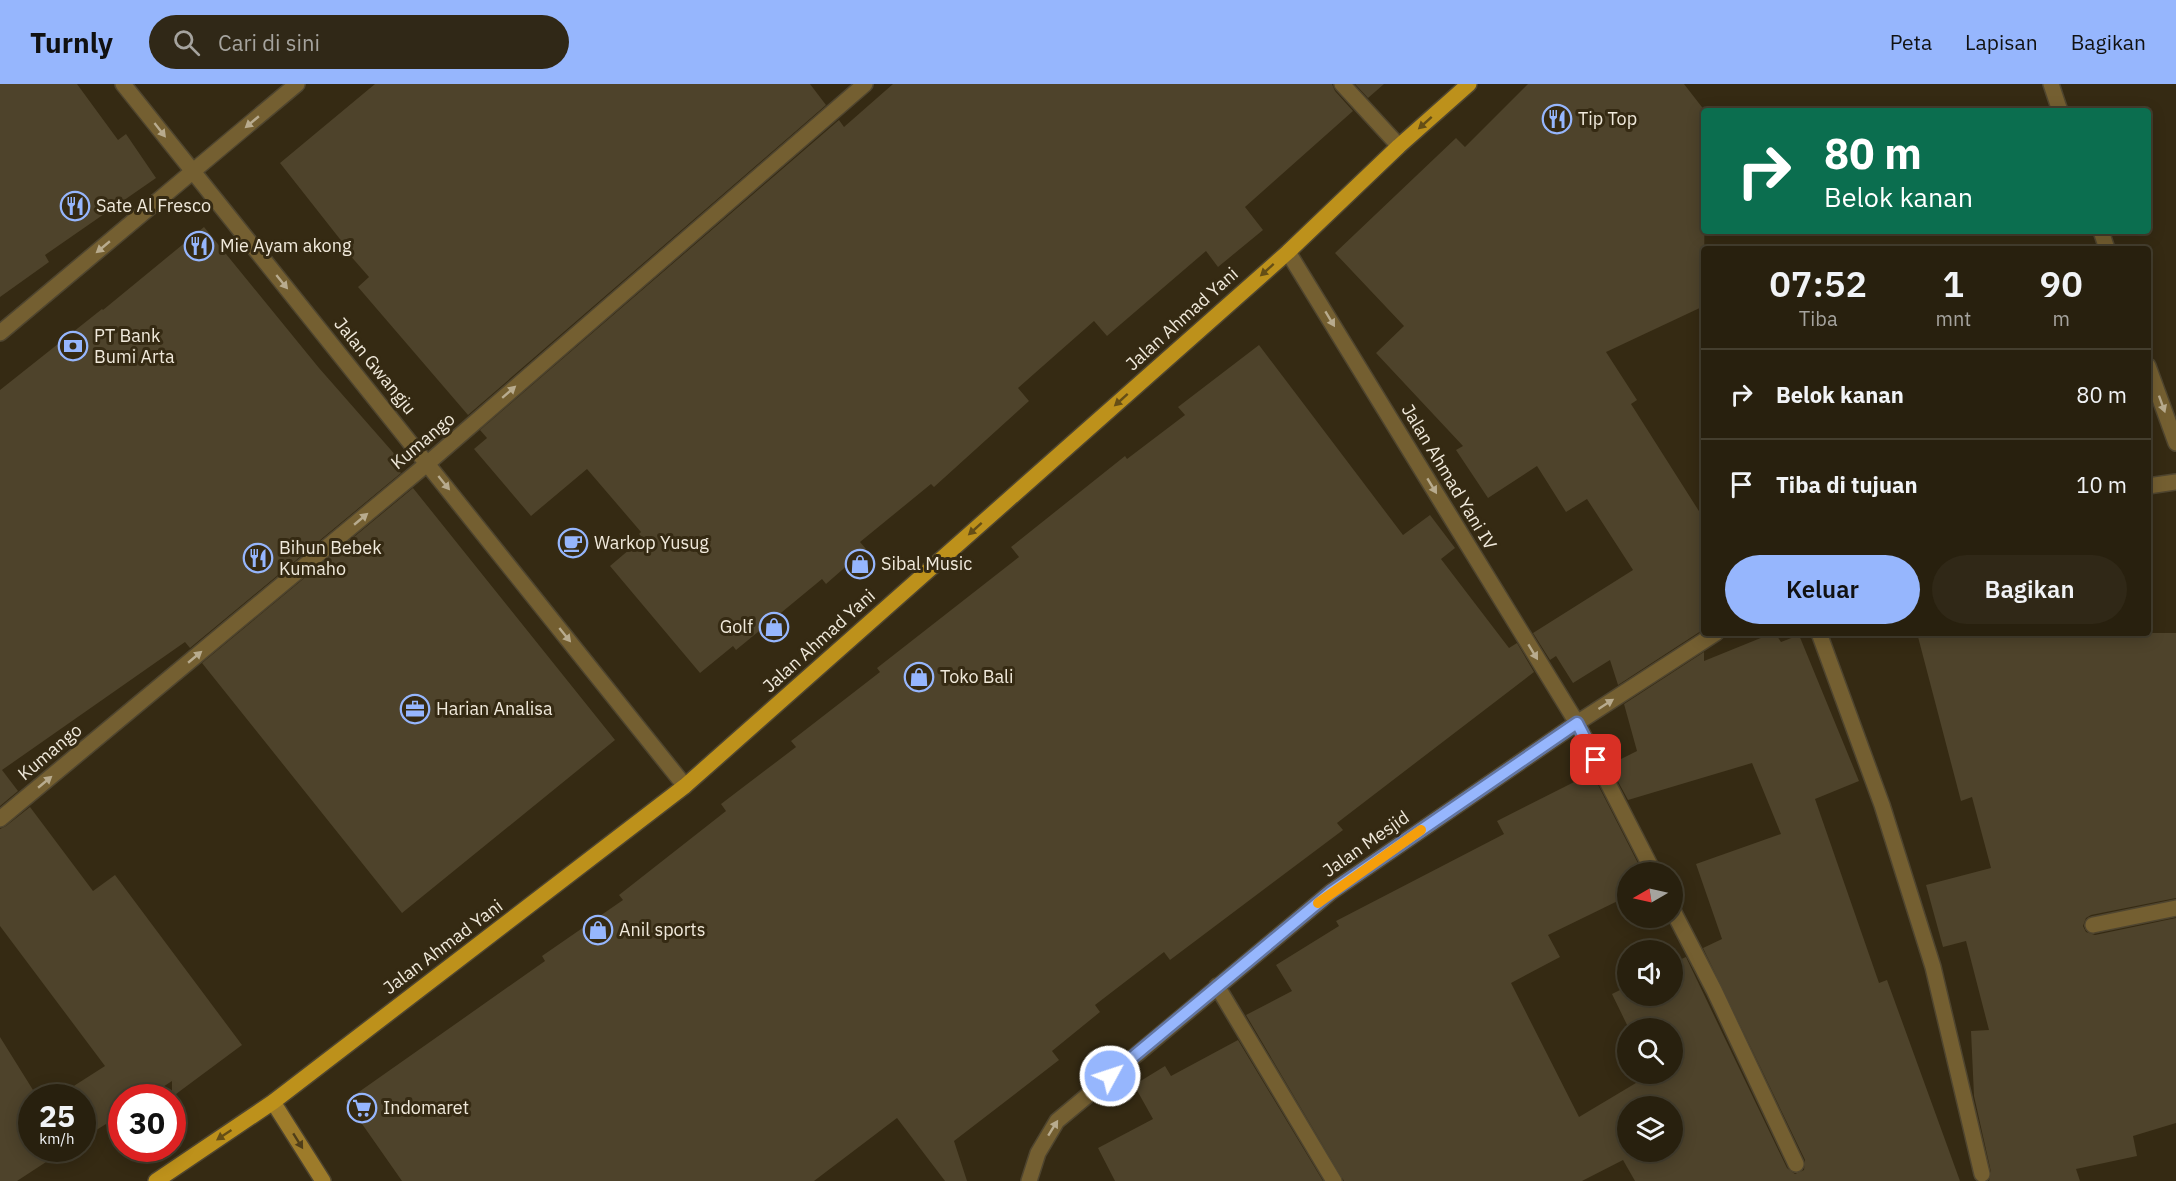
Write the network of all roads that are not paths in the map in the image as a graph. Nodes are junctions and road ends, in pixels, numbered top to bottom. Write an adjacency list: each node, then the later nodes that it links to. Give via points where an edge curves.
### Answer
1 (123, 84): 9 (street, Jalan Gwangju, one-way to 9)
2 (297, 84): 9 (street, one-way to 9)
3 (865, 84): 14 (street, Kumango, one-way to 3)
4 (1342, 84): 8 (street)
5 (1469, 84): 8 (main road, Jalan Ahmad Yani, one-way to 8)
6 (2051, 84): 7 (street)
7 (2059, 108)
8 (1399, 146): 10 (main road, Jalan Ahmad Yani)
9 (193, 172): 11 (street, one-way to 11); 14 (street, Jalan Gwangju, one-way to 14)
10 (1288, 252): 19 (street, Jalan Ahmad Yani IV, one-way to 19); 20 (main road, Jalan Ahmad Yani, one-way to 20)
11 (0, 333)
12 (2151, 374): 13 (street, one-way to 13)
13 (2176, 443)
14 (428, 463): 20 (street, Jalan Gwangju, one-way to 20); 21 (street, Kumango, one-way to 14)
15 (2176, 482): 16 (street)
16 (2151, 486)
17 (1711, 636): 19 (street, Jalan Mesjid, one-way to 17)
18 (1820, 636): 29 (street, via 1882,805 1932,967)
19 (1577, 723): 22 (street, Jalan Ahmad Yani IV); 26 (street, Jalan Mesjid, via 1331,892)
20 (685, 786): 27 (main road, Jalan Ahmad Yani)
21 (0, 819)
22 (1648, 862)
23 (2176, 908): 24 (street)
24 (2093, 925)
25 (1682, 928): 28 (street)
26 (1217, 986): 32 (street, Jalan Mesjid, one-way to 26, via 1038,1153 1057,1121); 33 (street)
27 (273, 1102): 30 (main road, Jalan Ahmad Yani, one-way to 30); 31 (main road, one-way to 31)
28 (1796, 1164)
29 (1982, 1174)
30 (156, 1181)
31 (323, 1181)
32 (1029, 1181)
33 (1334, 1181)

